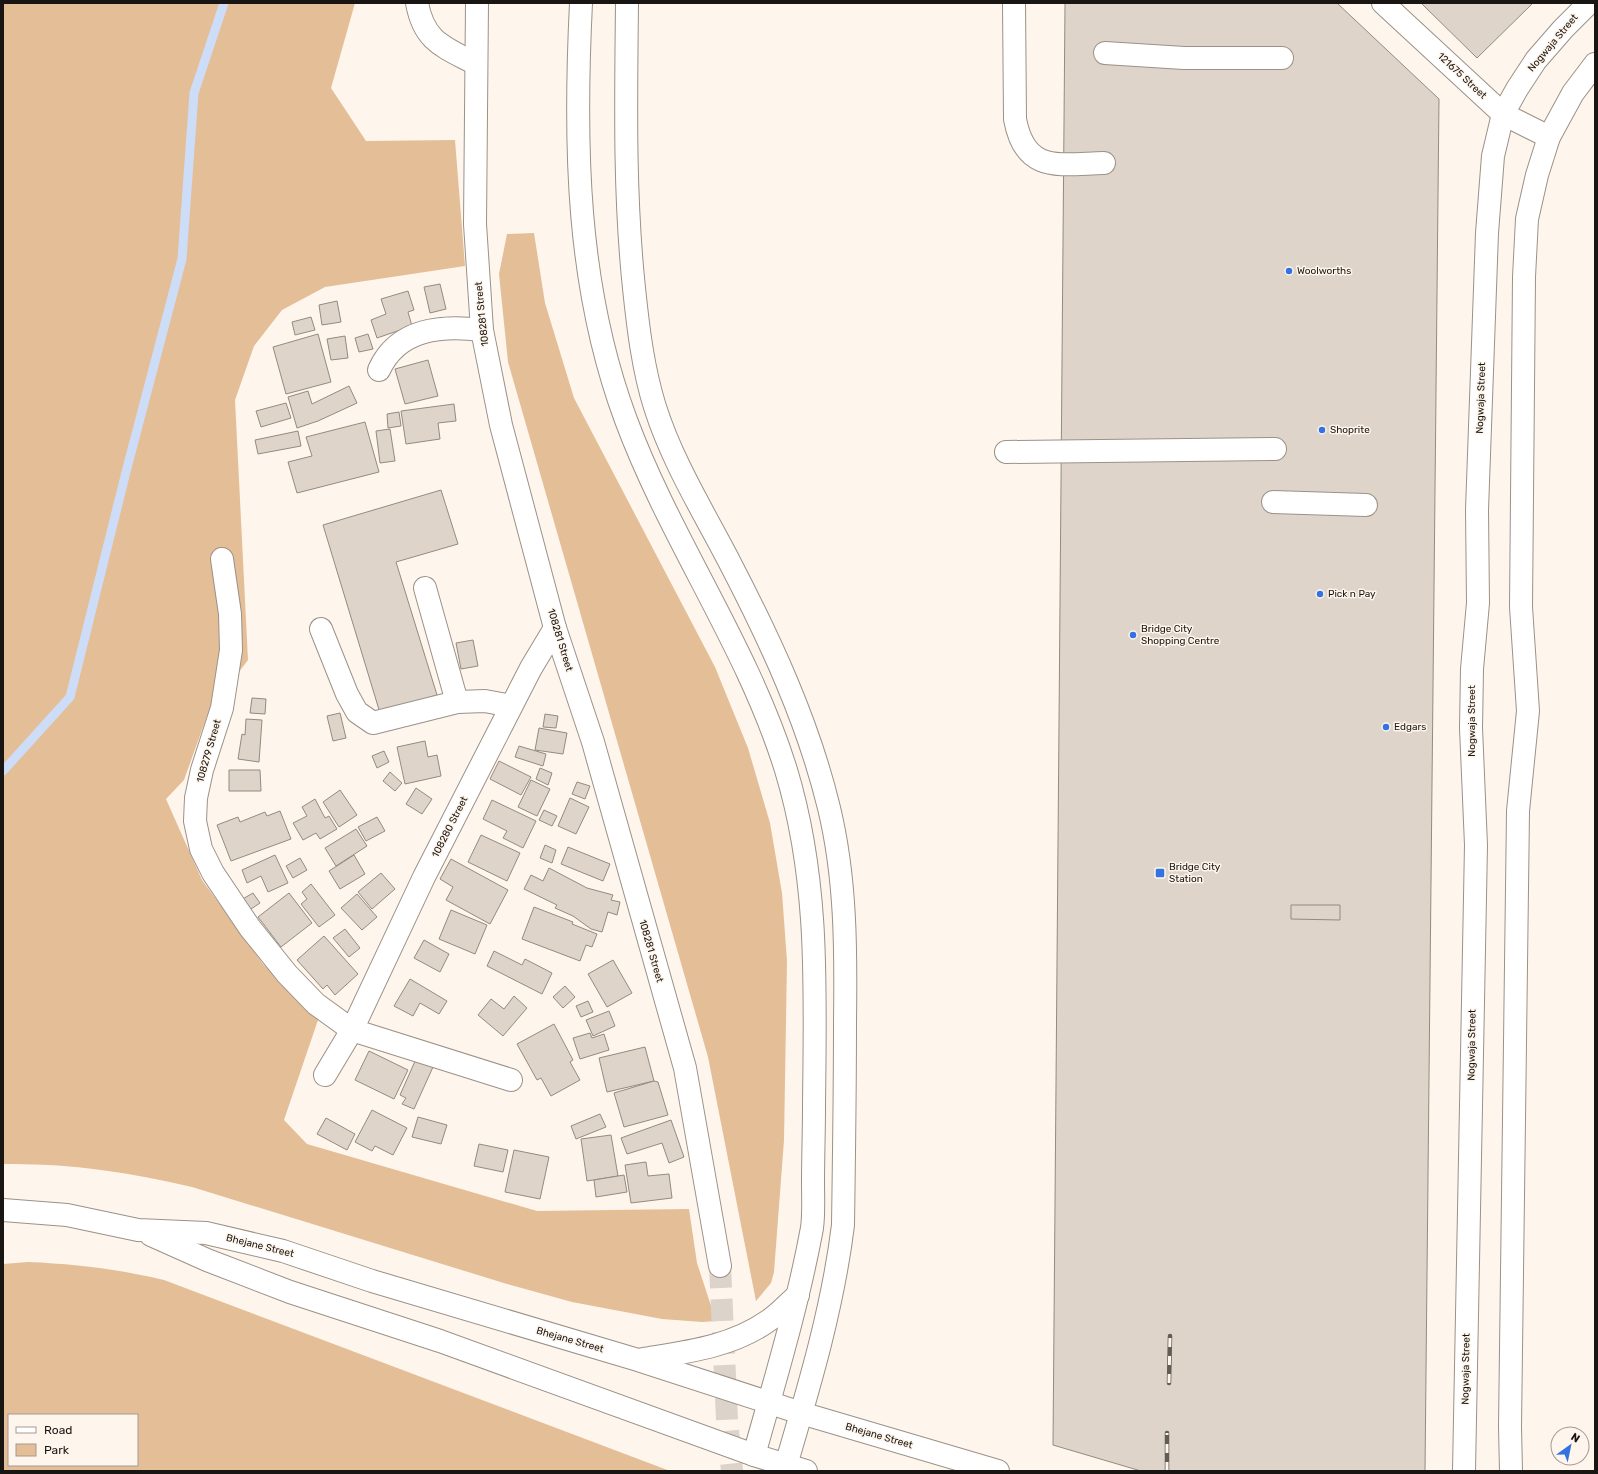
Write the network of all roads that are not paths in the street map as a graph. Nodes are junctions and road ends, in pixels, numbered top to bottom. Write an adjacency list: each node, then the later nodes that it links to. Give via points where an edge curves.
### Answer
1 (417, 3): 10 (street, via 420,18 433,39)
2 (476, 3): 10 (street, 108281 Street)
3 (581, 3): 33 (street, via 578,175 594,307 610,371 627,422 670,521 740,657 768,720 800,822 809,873 814,924 815,976 813,1223)
4 (627, 3): 36 (street, via 626,151 631,256 637,318 654,405 679,464 738,579 799,709 830,811 839,862 846,965 843,1225 838,1267)
5 (1014, 3): 14 (street, via 1017,134 1031,156 1055,164)
6 (1383, 3): 12 (street, 121675 Street)
7 (1589, 3): 12 (street, Nogwaja Street, via 1536,60)
8 (1105, 53): 9 (street, via 1184,58)
9 (1282, 58)
10 (476, 64): 15 (street, 108281 Street, via 475,224)
11 (1595, 64): 13 (street, via 1573,93)
12 (1503, 114): 13 (street, 121675 Street); 40 (street, Nogwaja Street, via 1494,156 1487,233 1477,510 1478,604 1472,669 1471,728 1476,845)
13 (1550, 137): 41 (street, via 1537,175 1527,219 1524,277 1522,607 1528,711 1518,811)
14 (1104, 163)
15 (482, 330): 16 (street, via 445,327 419,334 395,347); 23 (street, 108281 Street, via 501,425)
16 (379, 370)
17 (1275, 450): 18 (street)
18 (1006, 452)
19 (1273, 502): 20 (street)
20 (1366, 505)
21 (222, 559): 27 (street, 108279 Street, via 230,614 231,650 222,708 202,770 196,798 195,821 201,849 213,873 250,928 287,974 316,1004)
22 (425, 588): 25 (street)
23 (555, 628): 26 (street, 108280 Street, via 530,668); 32 (street, 108281 Street, via 593,742 684,1068)
24 (321, 629): 25 (street, via 347,694 357,712 372,723)
25 (457, 702): 26 (street, via 484,701)
26 (511, 706): 27 (street, 108280 Street, via 424,877)
27 (352, 1030): 28 (street, 108280 Street); 29 (street)
28 (325, 1075)
29 (511, 1080)
30 (3, 1210): 31 (street, Bhejane Street, via 67,1215)
31 (138, 1230): 34 (street, Bhejane Street, via 206,1233 283,1251 372,1281); 37 (street, Bhejane Street, via 290,1292 440,1341)
32 (720, 1266)
33 (798, 1295): 34 (street, via 769,1321 749,1333 714,1346); 35 (street)
34 (638, 1360): 35 (street, Bhejane Street)
35 (769, 1402): 36 (street, Bhejane Street); 37 (street)
36 (801, 1413): 38 (street); 39 (street, Bhejane Street)
37 (754, 1455): 38 (street, Bhejane Street)
38 (796, 1468)
39 (998, 1471)
40 (1464, 1471)
41 (1511, 1471)

